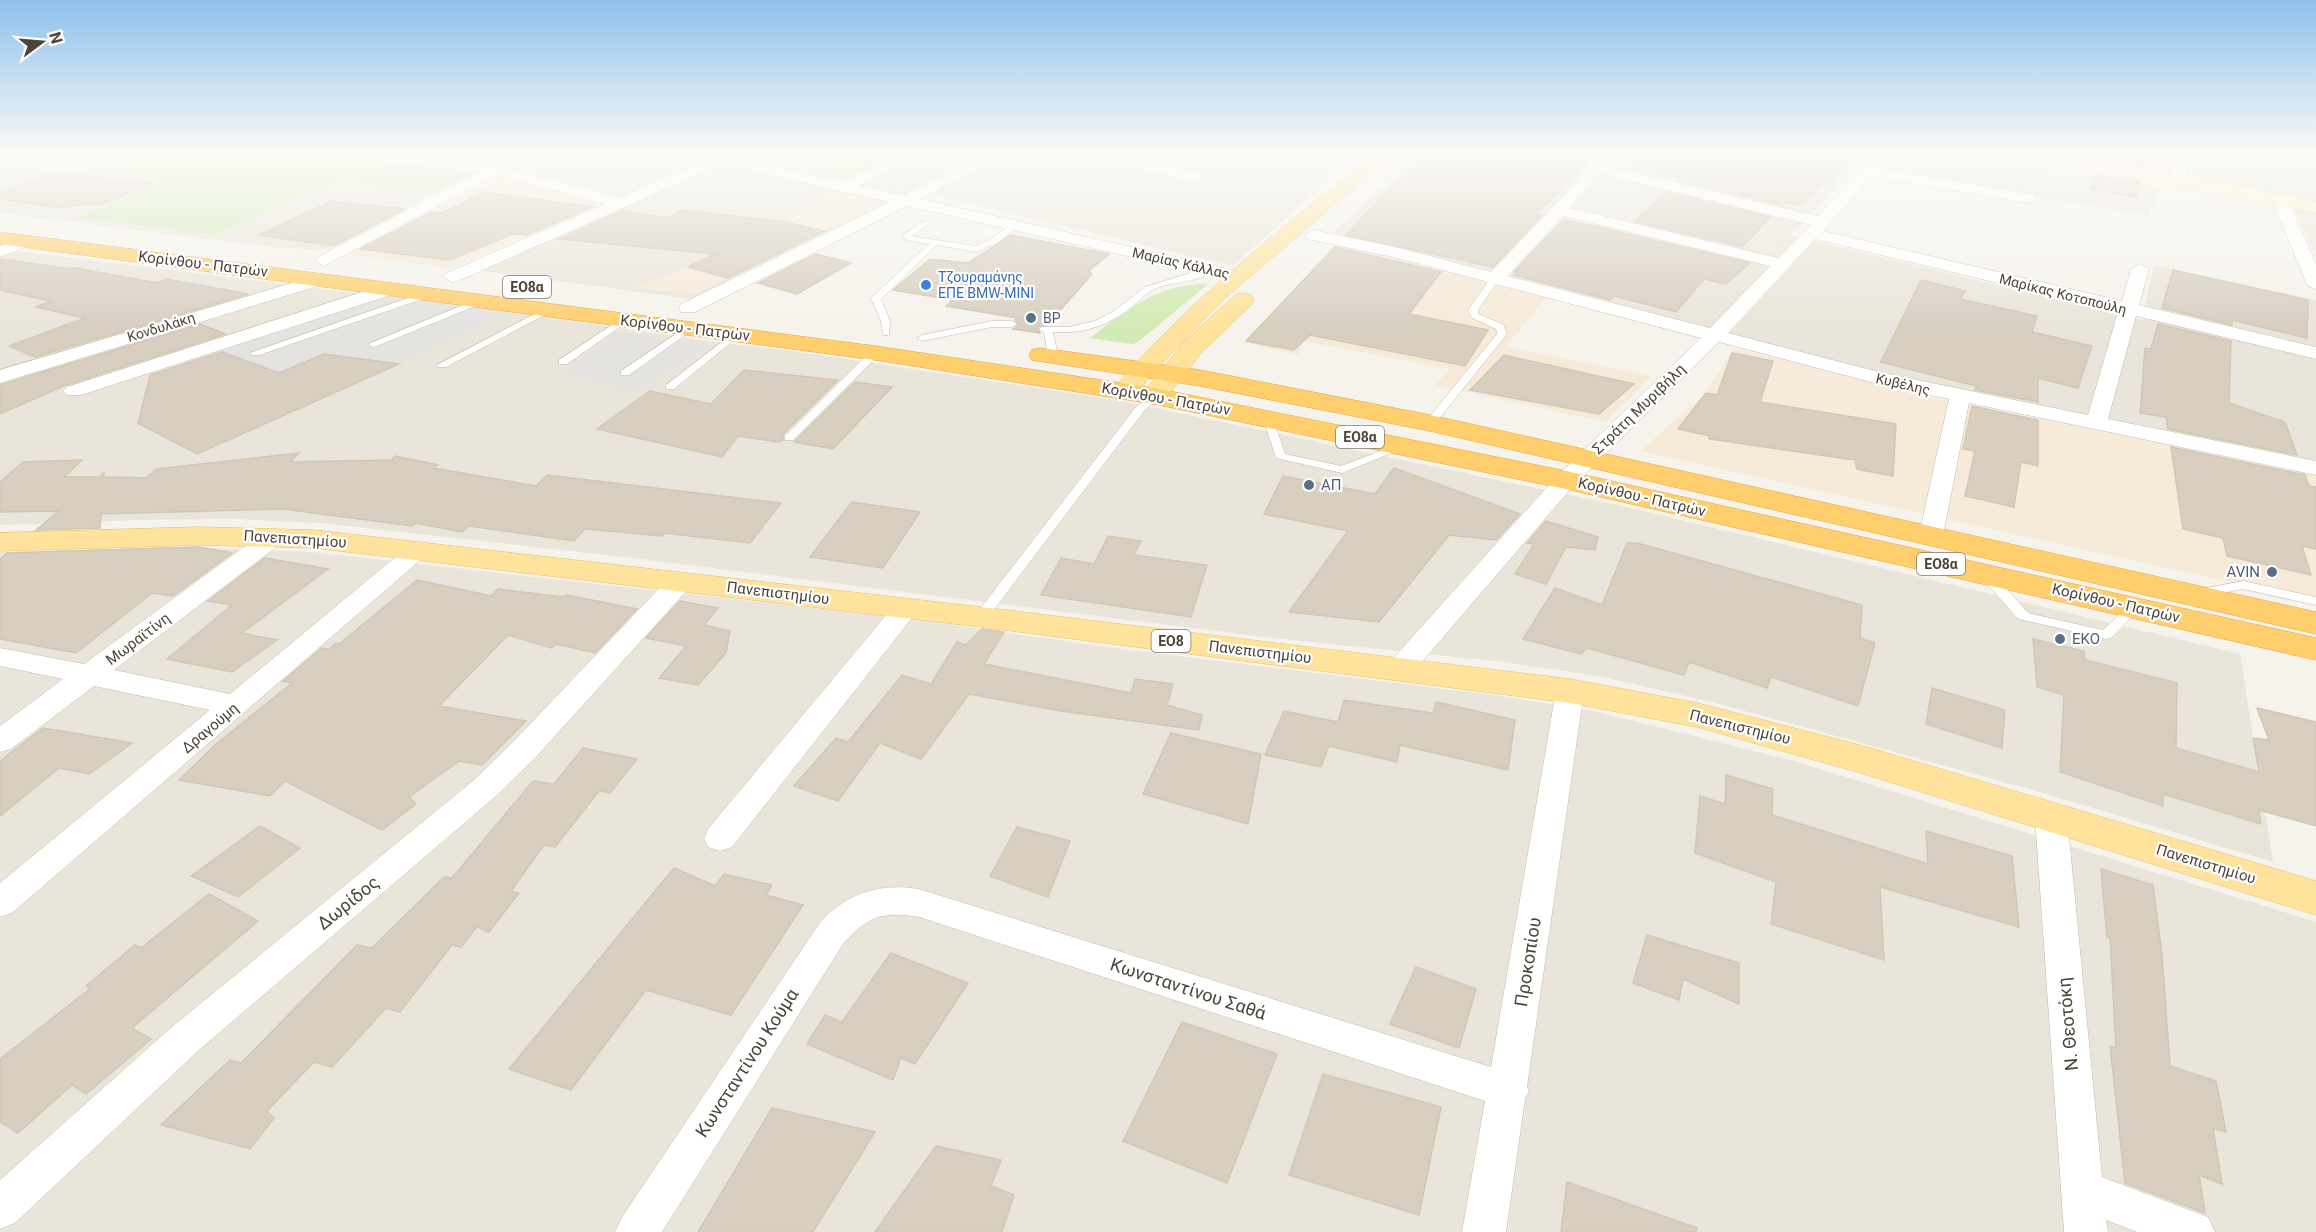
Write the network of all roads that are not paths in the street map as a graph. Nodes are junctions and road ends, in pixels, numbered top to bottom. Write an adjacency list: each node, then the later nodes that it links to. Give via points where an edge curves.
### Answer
1 (422, 212): 23 (street, Κονδυλάκη)
2 (599, 212): 25 (street)
3 (885, 212): 34 (street)
4 (956, 212): 14 (street, Μαρίας Κάλλας)
5 (1315, 212): 26 (main road)
6 (1333, 212): 16 (main road)
7 (1557, 212): 27 (street)
8 (1569, 212): 21 (street)
9 (1768, 212): 15 (street, Μαρίκας Κοτοπούλη)
10 (1830, 212): 15 (street, Στράτη Μυριβήλη)
11 (2286, 212): 28 (street)
12 (0, 222): 23 (highway, Κορίνθου - Πατρών / ΕΟ8α)
13 (925, 223): 19 (lane, via 911,231 909,238)
14 (1015, 226): 19 (lane, via 984,248); 24 (street, Μαρίας Κάλλας)
15 (1816, 227): 21 (street, Στράτη Μυριβήλη); 33 (street, Μαρίκας Κοτοπούλη)
16 (1312, 235): 27 (street, Κυβέλης); 51 (main road)
17 (0, 238): 18 (highway, Κορίνθου - Πατρών / ΕΟ8α)
18 (25, 241): 20 (street); 23 (highway, Κορίνθου - Πατρών / ΕΟ8α)
19 (934, 244): 40 (lane, via 876,298 887,320)
20 (0, 252)
21 (1782, 264): 38 (street, Στράτη Μυριβήλη)
22 (2140, 269): 33 (street)
23 (323, 270): 25 (highway, Κορίνθου - Πατρών / ΕΟ8α); 29 (highway, Κορίνθου - Πατρών / ΕΟ8α); 52 (street, Κονδυλάκη)
24 (1210, 270): 26 (street, Μαρίας Κάλλας); 46 (lane, via 1149,288 1116,314 1092,326 1046,329)
25 (452, 276): 34 (highway, Κορίνθου - Πατρών / ΕΟ8α)
26 (1237, 276): 49 (main road, via 1188,319)
27 (1495, 278): 38 (street, Κυβέλης); 59 (lane, via 1473,310 1475,316 1502,327 1502,334)
28 (2316, 285)
29 (390, 290): 30 (highway, Κορίνθου - Πατρών / ΕΟ8α); 54 (street)
30 (428, 294): 31 (highway, Κορίνθου - Πατρών / ΕΟ8α); 44 (lane)
31 (480, 301): 32 (highway, Κορίνθου - Πατρών / ΕΟ8α); 41 (lane)
32 (549, 310): 35 (highway, Κορίνθου - Πατρών / ΕΟ8α); 48 (lane)
33 (2129, 310): 45 (street, Μαρίκας Κοτοπούλη); 60 (street)
34 (688, 318): 35 (highway, Κορίνθου - Πατρών / ΕΟ8α); 37 (highway, Κορίνθου - Πατρών / ΕΟ8α); 40 (highway, Κορίνθου - Πατρών / ΕΟ8α); 50 (lane)
35 (624, 320): 47 (lane)
36 (1012, 324): 39 (lane, via 992,324)
37 (736, 334): 40 (highway, Κορίνθου - Πατρών / ΕΟ8α); 53 (lane)
38 (1714, 336): 57 (street, Κυβέλης); 63 (street, Στράτη Μυριβήλη)
39 (922, 338): 40 (highway, Κορίνθου - Πατρών / ΕΟ8α); 42 (highway, Κορίνθου - Πατρών / ΕΟ8α)
40 (880, 343): 55 (highway, Κορίνθου - Πατρών / ΕΟ8α); 61 (lane)
41 (373, 344)
42 (987, 347)
43 (1020, 352): 46 (highway, Κορίνθου - Πατρών / ΕΟ8α)
44 (255, 353)
45 (2316, 353)
46 (1053, 356): 49 (highway, Κορίνθου - Πατρών / ΕΟ8α)
47 (563, 362)
48 (442, 365)
49 (1142, 369): 51 (highway, Κορίνθου - Πατρών / ΕΟ8α); 55 (main road)
50 (625, 373)
51 (1171, 373): 56 (main road); 59 (highway, Κορίνθου - Πατρών / ΕΟ8α)
52 (0, 377)
53 (670, 387)
54 (74, 391)
55 (1125, 391): 56 (highway, Κορίνθου - Πατρών / ΕΟ8α)
56 (1154, 396): 58 (highway, Κορίνθου - Πατρών / ΕΟ8α); 74 (lane, via 1140,409)
57 (1960, 397): 60 (street, Κυβέλης); 66 (street)
58 (1268, 418): 62 (highway, Κορίνθου - Πατρών / ΕΟ8α); 62 (lane, via 1280,456 1342,470)
59 (1430, 423): 63 (highway, Κορίνθου - Πατρών / ΕΟ8α)
60 (2096, 424): 64 (street, Κυβέλης)
61 (789, 438)
62 (1405, 446): 65 (highway, Κορίνθου - Πατρών / ΕΟ8α)
63 (1588, 458): 65 (street, Στράτη Μυριβήλη); 66 (highway, Κορίνθου - Πατρών / ΕΟ8α)
64 (2316, 468)
65 (1566, 480): 76 (highway, Κορίνθου - Πατρών / ΕΟ8α); 78 (street, Στράτη Μυριβήλη)
66 (1931, 535): 71 (highway, Κορίνθου - Πατρών / ΕΟ8α)
67 (275, 536): 68 (main road, Πανεπιστημίου / ΕΟ8); 69 (main road, Πανεπιστημίου / ΕΟ8); 79 (street, Μωραϊτίνη)
68 (0, 543)
69 (419, 550): 70 (main road, Πανεπιστημίου / ΕΟ8); 81 (street, Δραγούμη)
70 (680, 582): 73 (main road, Πανεπιστημίου / ΕΟ8); 90 (street, Δωρίδος, via 485,788 186,1038)
71 (2191, 595): 72 (lane, via 2243,585); 75 (highway, Κορίνθου - Πατρών / ΕΟ8α)
72 (2316, 601)
73 (906, 608): 74 (main road, Πανεπιστημίου / ΕΟ8); 84 (street)
74 (981, 617): 78 (main road, Πανεπιστημίου / ΕΟ8)
75 (2316, 622)
76 (2316, 649)
77 (0, 657): 79 (street)
78 (1399, 670): 80 (main road, Πανεπιστημίου / ΕΟ8)
79 (90, 675): 81 (street); 82 (street, Μωραϊτίνη)
80 (1570, 691): 83 (main road, Πανεπιστημίου / ΕΟ8, via 1737,725); 88 (street, Προκοπίου)
81 (237, 705): 86 (street, Δραγούμη)
82 (0, 741)
83 (2051, 816): 85 (main road, Πανεπιστημίου / ΕΟ8); 89 (street, Ν. Θεοτόκη)
84 (720, 838)
85 (2316, 898)
86 (0, 903)
87 (867, 904): 88 (street, Κωνσταντίνου Σαθά, via 884,899 919,903); 91 (street, Κωνσταντίνου Κούμα, via 831,934)
88 (1509, 1091): 92 (street, Προκοπίου)
89 (2081, 1190): 93 (street, Ν. Θεοτόκη); 94 (street)
90 (0, 1208)
91 (637, 1232)
92 (1484, 1232)
93 (2086, 1232)
94 (2193, 1232)

